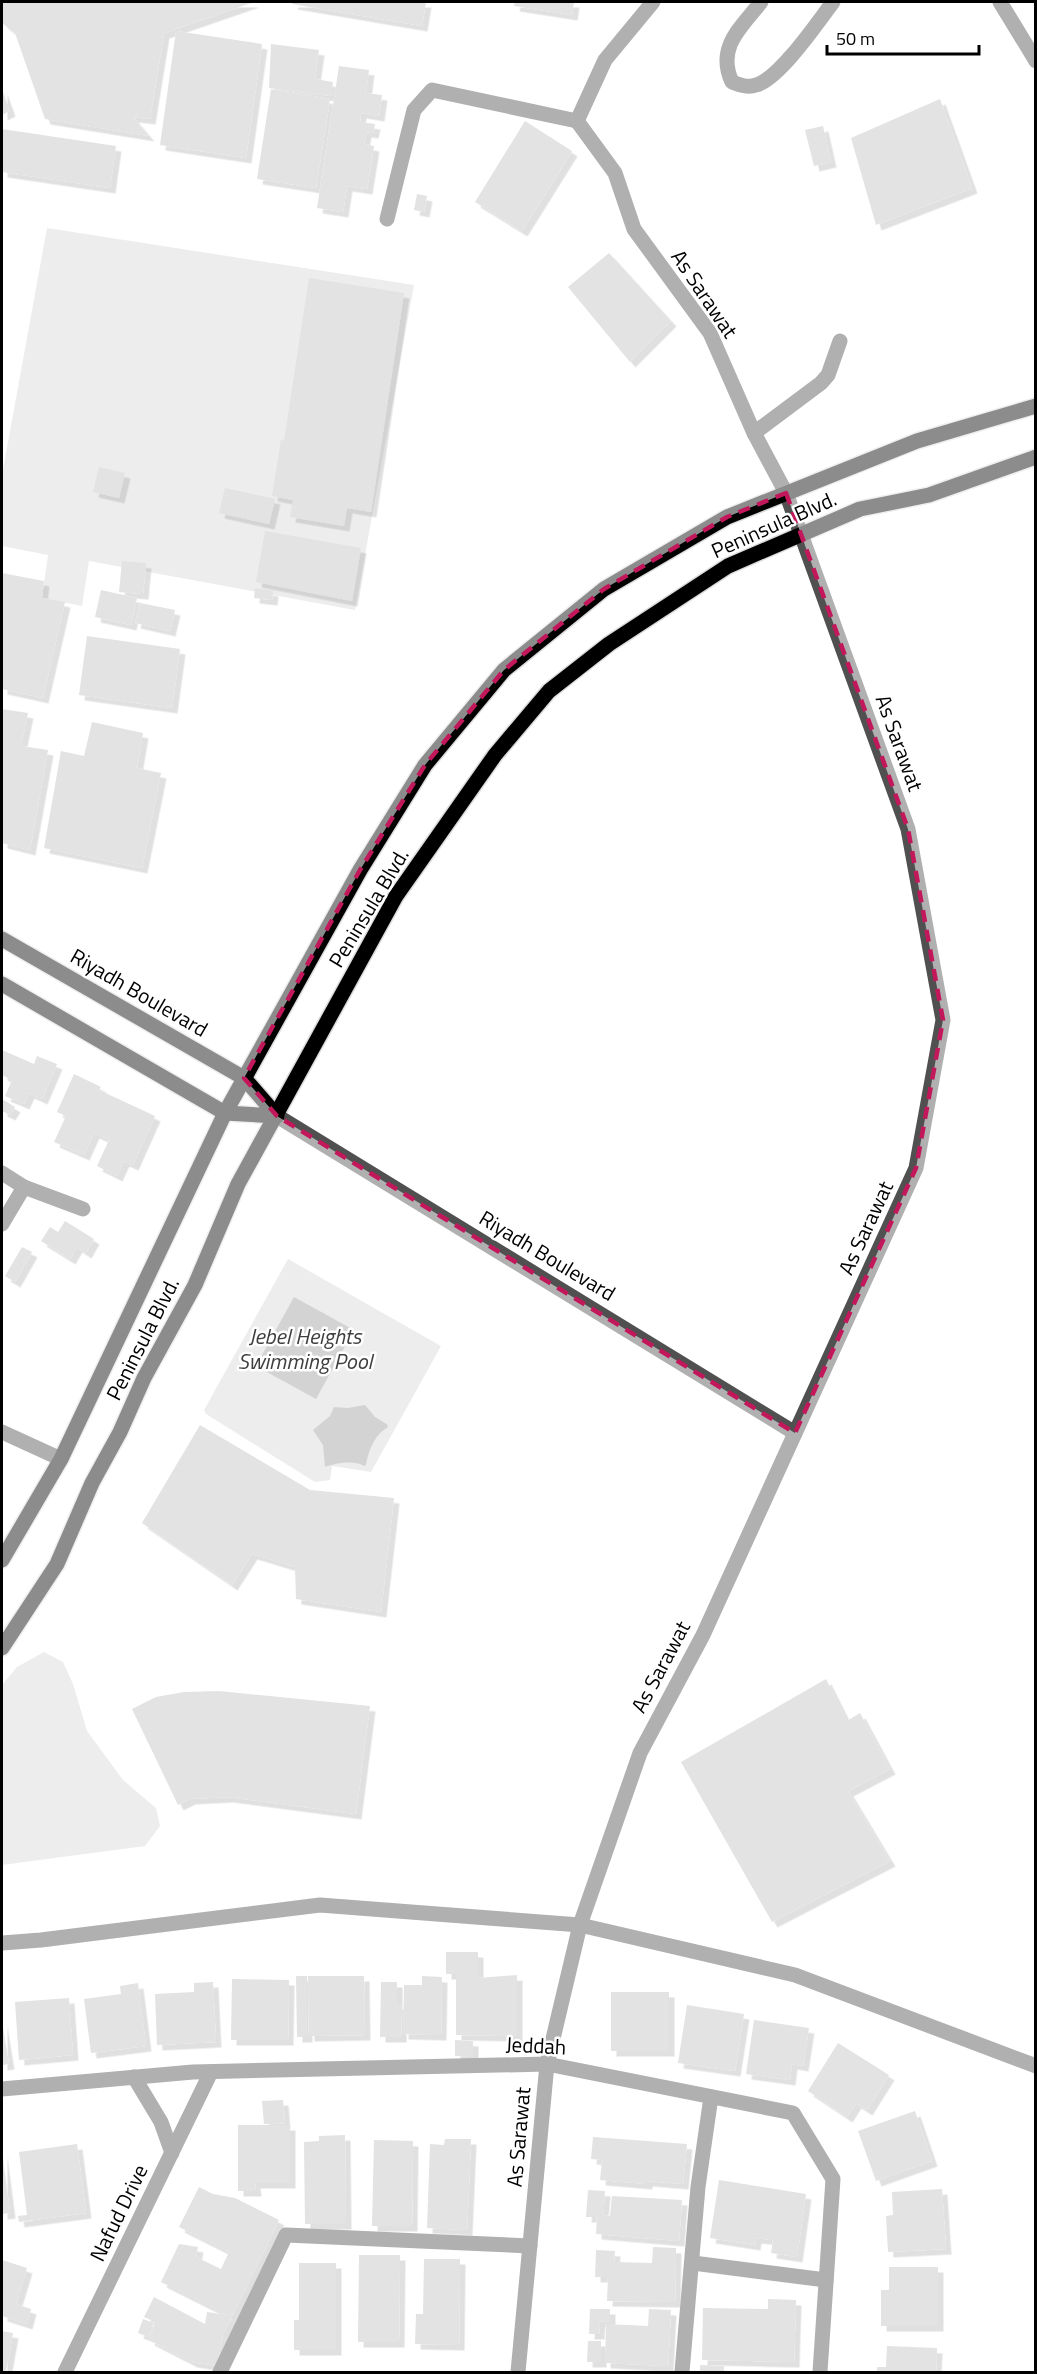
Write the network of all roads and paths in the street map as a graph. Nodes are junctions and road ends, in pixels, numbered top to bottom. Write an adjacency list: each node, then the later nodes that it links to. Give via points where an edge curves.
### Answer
1 (653, 2): 6 (street, via 605,60)
2 (761, 2): 3 (street, via 731,40 725,60 732,82 743,86 755,86 770,78)
3 (833, 2)
4 (1000, 2): 5 (street)
5 (1035, 61)
6 (577, 121): 7 (street, via 432,90 414,110); 10 (street, As Sarawat, via 615,173 634,230 710,333)
7 (387, 219)
8 (840, 341): 10 (street, via 828,375 821,383)
9 (1035, 406): 12 (main road, Peninsula Blvd., via 917,441)
10 (754, 433): 12 (street, As Sarawat)
11 (1035, 458): 13 (main road, Peninsula Blvd., via 929,495 860,509)
12 (786, 493): 13 (street, As Sarawat); 16 (main road, Peninsula Blvd., via 727,517 604,590 504,670 425,765 360,870)
13 (801, 535): 18 (main road, Peninsula Blvd., via 728,566 609,644 549,691 495,755 396,896); 24 (street, As Sarawat, via 908,829 943,1020 916,1168)
14 (2, 939): 16 (main road, Riyadh Boulevard)
15 (2, 984): 17 (main road, Riyadh Boulevard)
16 (244, 1078): 17 (main road, Peninsula Blvd.); 18 (main road, Riyadh Boulevard)
17 (225, 1113): 18 (main road, Riyadh Boulevard); 25 (main road, Peninsula Blvd.)
18 (276, 1116): 24 (street, Riyadh Boulevard); 27 (main road, Peninsula Blvd., via 238,1184 195,1285 92,1483 57,1564)
19 (2, 1173): 20 (street)
20 (24, 1187): 21 (street); 22 (street)
21 (83, 1209)
22 (2, 1224)
23 (2, 1432): 25 (street)
24 (795, 1433): 28 (street, As Sarawat, via 703,1635 640,1753)
25 (61, 1460): 26 (main road, Peninsula Blvd.)
26 (2, 1560)
27 (2, 1648)
28 (580, 1925): 29 (street, via 320,1905); 30 (street, As Sarawat); 31 (street, via 795,1975)
29 (2, 1943)
30 (547, 2064): 32 (street, Jeddah); 35 (street, Jeddah); 37 (street, As Sarawat)
31 (1035, 2066)
32 (211, 2072): 33 (street, Jeddah); 36 (street, Nafud Drive)
33 (134, 2077): 34 (street, Jeddah); 36 (street, via 161,2122)
34 (2, 2089)
35 (711, 2097): 38 (street, via 698,2187); 39 (street, Jeddah, via 793,2113 833,2179)
36 (172, 2153): 40 (street, Nafud Drive)
37 (530, 2246): 41 (street, via 286,2235); 42 (street, As Sarawat)
38 (693, 2263): 39 (street); 43 (street)
39 (826, 2280): 44 (street, Jeddah)
40 (65, 2373)
41 (220, 2373)
42 (518, 2373)
43 (682, 2373)
44 (820, 2373)

